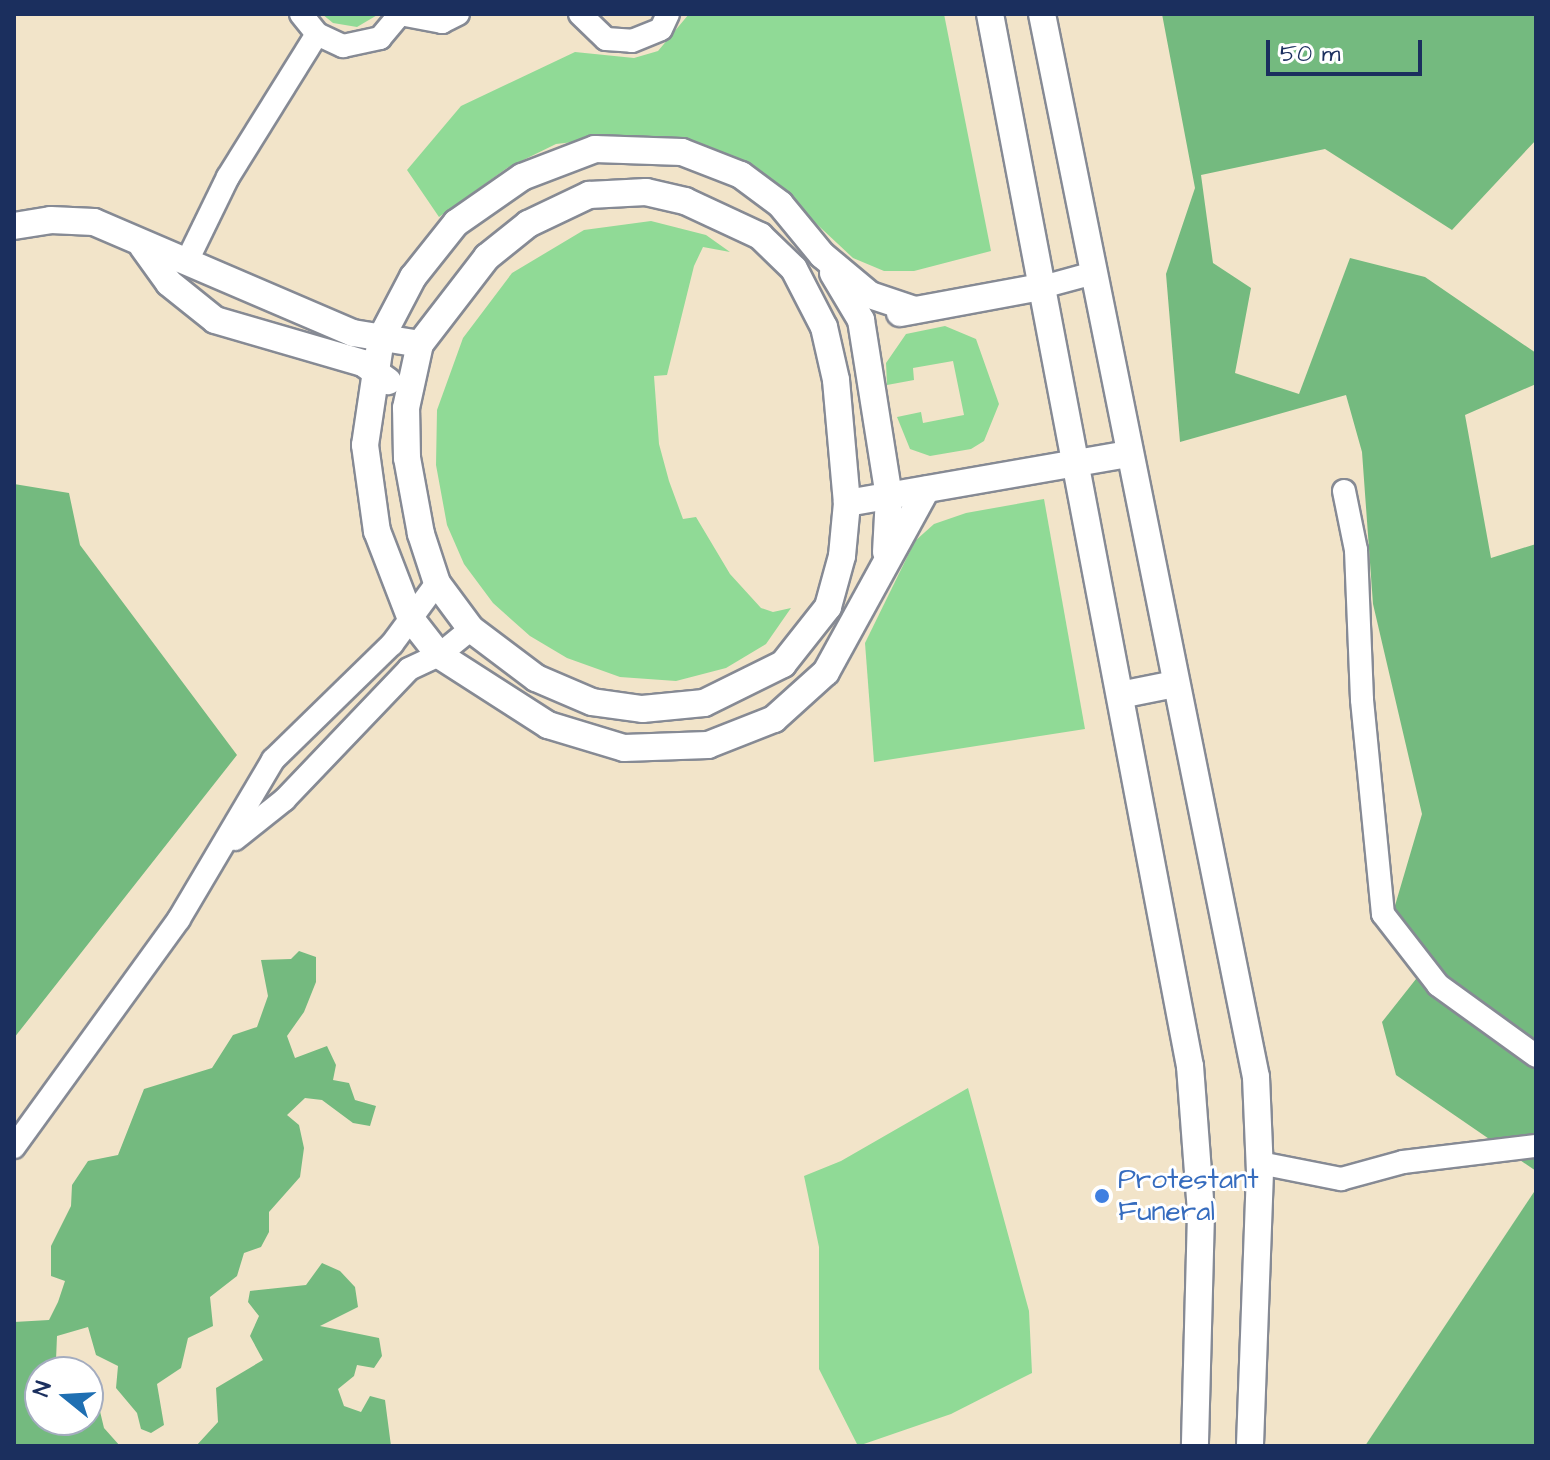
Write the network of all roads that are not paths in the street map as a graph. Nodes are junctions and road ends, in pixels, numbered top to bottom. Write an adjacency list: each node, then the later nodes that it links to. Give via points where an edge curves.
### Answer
1 (301, 14): 8 (street)
2 (400, 14): 3 (street, via 442,22); 8 (street, via 380,38 362,45 343,46)
3 (458, 14)
4 (580, 14): 5 (street, via 606,39 632,41 661,29)
5 (668, 14)
6 (990, 14): 14 (main road)
7 (1042, 14): 13 (main road)
8 (317, 34): 12 (street, via 228,177)
9 (14, 226): 10 (main road, via 51,220 94,222)
10 (143, 247): 12 (main road); 20 (main road, via 169,283 215,320 363,363)
11 (822, 255): 15 (main road, via 870,295); 16 (main road); 18 (main road, via 780,204 741,175 682,152 595,149 522,177 456,223 413,277)
12 (187, 261): 18 (main road, via 353,333)
13 (1094, 273): 14 (street); 22 (main road)
14 (1046, 286): 15 (main road); 23 (main road)
15 (915, 310): 16 (main road)
16 (861, 320): 17 (main road); 26 (main road)
17 (824, 327): 19 (main road, via 794,269 760,236 685,201 646,192 589,195 528,224 487,257); 27 (main road, via 836,380)
18 (381, 338): 19 (main road); 20 (main road)
19 (420, 344): 21 (main road)
20 (374, 371): 21 (main road); 30 (main road, via 365,445 377,531)
21 (408, 395): 29 (main road, via 407,458)
22 (1127, 454): 23 (main road); 33 (main road)
23 (1078, 465): 24 (main road); 34 (main road)
24 (926, 490): 26 (main road); 28 (main road)
25 (1344, 491): 36 (street, via 1356,550 1362,700 1383,914 1438,985)
26 (889, 497): 27 (main road); 28 (main road)
27 (847, 503): 31 (main road, via 842,556 828,607 783,664 704,703 642,709 592,702 536,678)
28 (886, 560): 32 (main road, via 866,606 826,672 774,719 708,745 624,748 548,725)
29 (437, 583): 30 (street); 31 (main road)
30 (411, 619): 32 (main road); 35 (street, via 273,760)
31 (471, 629): 32 (street)
32 (439, 655): 35 (street, via 409,669 284,800)
33 (1175, 684): 34 (main road); 39 (main road, via 1250,1042)
34 (1120, 695): 40 (main road, via 1198,1133)
35 (227, 845): 38 (street)
36 (1536, 1056)
37 (1536, 1146): 39 (street, via 1435,1157 1341,1179)
38 (14, 1147)
39 (1260, 1163): 41 (main road)
40 (1195, 1446)
41 (1250, 1446)

